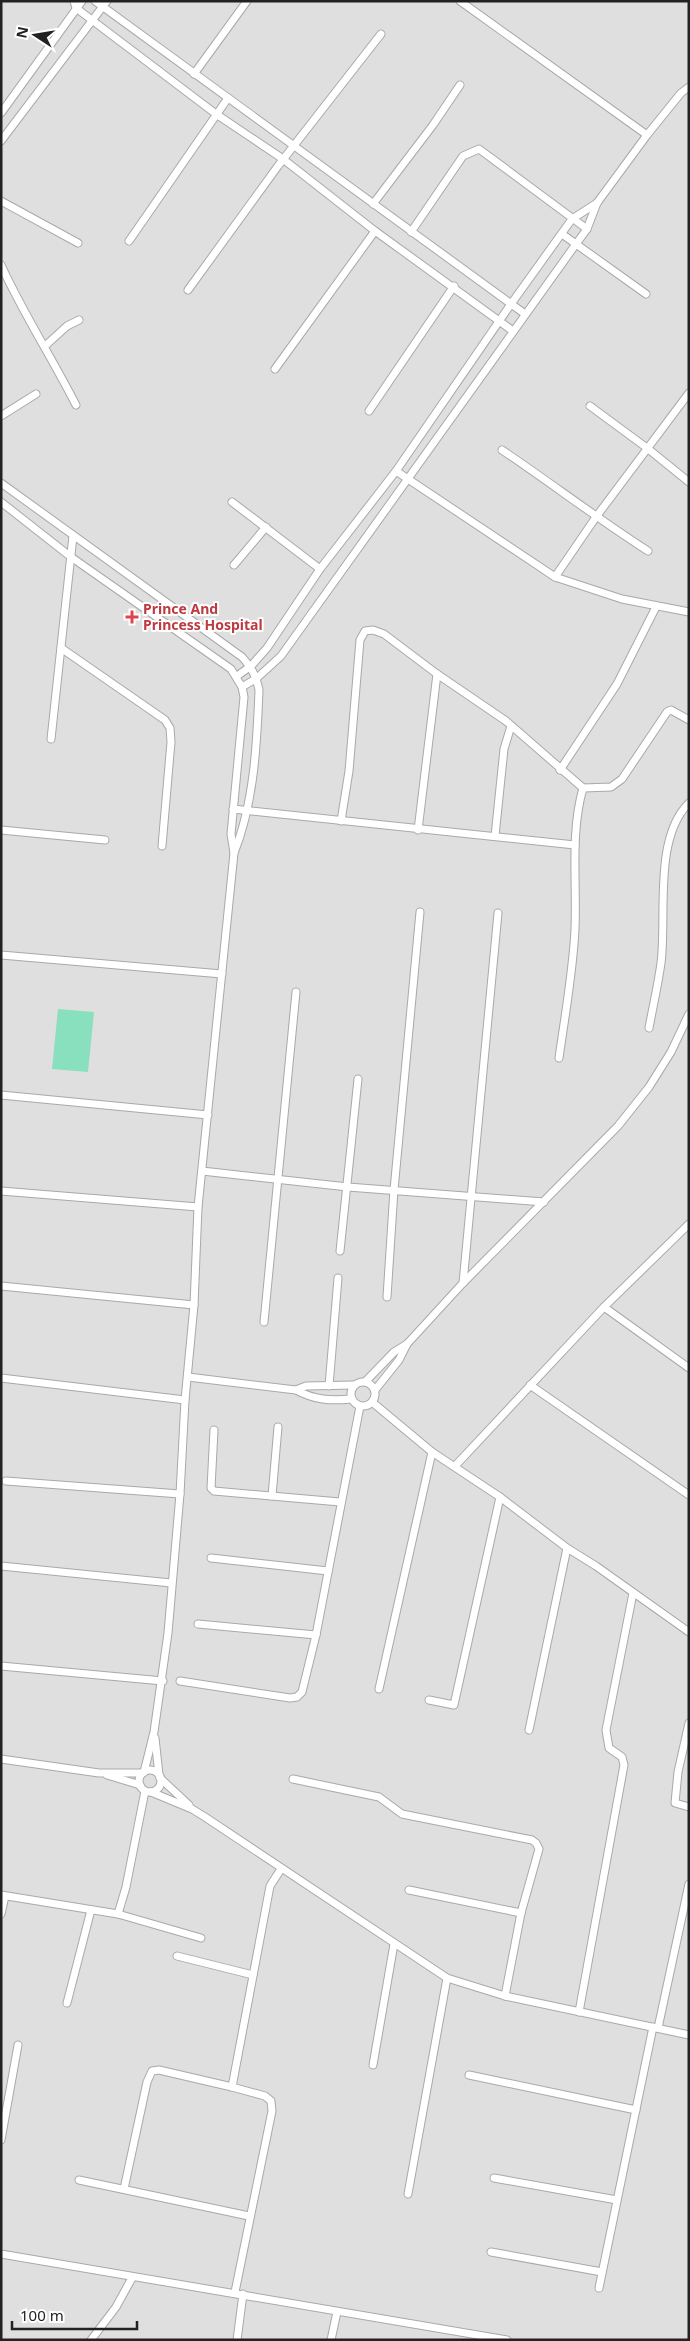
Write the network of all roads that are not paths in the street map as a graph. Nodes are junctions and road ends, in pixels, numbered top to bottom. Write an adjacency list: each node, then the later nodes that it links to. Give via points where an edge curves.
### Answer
1 (82, 1): 6 (street)
2 (95, 1): 5 (street)
3 (247, 1): 9 (street)
4 (460, 1): 15 (street)
5 (105, 4): 7 (street); 9 (street)
6 (75, 5): 7 (street); 13 (street)
7 (93, 20): 14 (street); 16 (street)
8 (381, 34): 17 (street)
9 (194, 74): 12 (street)
10 (460, 85): 21 (street)
11 (689, 87): 15 (street)
12 (228, 98): 14 (street); 17 (street)
13 (1, 113)
14 (216, 114): 18 (street); 27 (street)
15 (647, 135): 20 (street)
16 (1, 141)
17 (295, 146): 18 (street); 21 (street)
18 (282, 160): 24 (street); 32 (street)
19 (1, 202): 28 (street)
20 (597, 203): 22 (street); 23 (street)
21 (373, 204): 25 (street)
22 (572, 219): 23 (street); 25 (street, via 479,149 463,156); 26 (street)
23 (587, 228): 29 (street)
24 (375, 231): 31 (street); 40 (street)
25 (411, 232): 34 (street)
26 (562, 234): 29 (street); 34 (street)
27 (128, 241)
28 (78, 243)
29 (576, 244): 33 (street); 35 (street)
30 (1, 265): 39 (street)
31 (454, 286): 37 (street); 45 (street)
32 (188, 290)
33 (646, 294)
34 (511, 304): 35 (street); 37 (street)
35 (525, 314): 38 (street)
36 (79, 320): 39 (street, via 67,326)
37 (499, 322): 38 (street); 49 (street)
38 (513, 331): 50 (street)
39 (45, 346): 43 (street)
40 (275, 369)
41 (689, 393): 47 (street)
42 (36, 394): 46 (street)
43 (76, 405)
44 (590, 406): 47 (street)
45 (369, 411)
46 (1, 416)
47 (647, 448): 51 (street); 55 (street)
48 (502, 450): 55 (street)
49 (396, 471): 50 (street); 61 (street)
50 (407, 478): 62 (street); 69 (street, via 281,656)
51 (689, 482)
52 (1, 483): 57 (street)
53 (1, 502): 59 (street)
54 (232, 502): 56 (street)
55 (596, 517): 58 (street); 62 (street)
56 (266, 527): 60 (street); 61 (street)
57 (73, 536): 59 (street); 66 (street)
58 (648, 551)
59 (71, 557): 65 (street); 68 (street)
60 (234, 565)
61 (320, 569): 66 (street, via 267,648)
62 (555, 577): 63 (street)
63 (656, 607): 64 (street); 74 (street, via 617,684)
64 (689, 612)
65 (61, 648): 73 (street); 85 (street, via 165,720 170,728)
66 (251, 666): 68 (street); 69 (street)
67 (437, 674): 72 (street); 79 (street, via 384,634 366,631 360,640); 81 (street)
68 (237, 676): 70 (street)
69 (257, 678): 70 (street); 78 (street, via 258,714)
70 (242, 687): 77 (street, via 244,704)
71 (689, 720): 75 (street, via 671,710 667,712 622,779 610,787)
72 (511, 726): 74 (street); 82 (street, via 504,749)
73 (51, 739)
74 (560, 770): 75 (street)
75 (583, 788): 84 (street)
76 (689, 804): 93 (street, via 677,817 664,861 661,962)
77 (233, 809): 78 (street); 86 (street, via 230,834)
78 (246, 810): 79 (street); 86 (street)
79 (341, 821): 81 (street)
80 (1, 830): 83 (street)
81 (418, 830): 82 (street)
82 (495, 836): 84 (street)
83 (105, 840)
84 (575, 845): 94 (street, via 575,930)
85 (162, 846)
86 (234, 853): 90 (street)
87 (420, 912): 101 (street)
88 (498, 914): 103 (street)
89 (1, 955): 90 (street)
90 (222, 974): 97 (street)
91 (296, 992): 99 (street)
92 (689, 1014): 104 (street, via 672,1052 618,1126)
93 (649, 1028)
94 (560, 1058)
95 (358, 1079): 100 (street)
96 (1, 1095): 97 (street)
97 (208, 1114): 98 (street)
98 (202, 1171): 99 (street); 105 (street)
99 (277, 1180): 100 (street); 114 (street)
100 (348, 1187): 101 (street); 107 (street)
101 (394, 1190): 103 (street); 111 (street)
102 (1, 1191): 105 (street)
103 (471, 1196): 104 (street); 109 (street)
104 (544, 1202): 109 (street)
105 (198, 1207): 112 (street)
106 (689, 1224): 113 (street)
107 (340, 1251)
108 (338, 1278): 122 (street)
109 (463, 1282): 115 (street)
110 (1, 1286): 112 (street)
111 (387, 1297)
112 (194, 1305): 117 (street)
113 (604, 1307): 116 (street); 121 (street)
114 (264, 1322)
115 (407, 1344): 119 (street, via 394,1352); 124 (street, via 399,1360)
116 (689, 1368)
117 (188, 1377): 123 (street); 126 (street)
118 (1, 1378): 126 (street)
119 (366, 1381): 120 (street); 124 (street)
120 (354, 1385): 122 (street); 125 (street, via 350,1392)
121 (530, 1385): 132 (street); 136 (street)
122 (329, 1386): 123 (street, via 306,1386)
123 (296, 1390): 125 (street, via 320,1400)
124 (375, 1390): 127 (street)
125 (352, 1399): 128 (street)
126 (185, 1400): 134 (street)
127 (372, 1402): 128 (street); 131 (street)
128 (360, 1406): 138 (street)
129 (278, 1427): 135 (street)
130 (214, 1430): 135 (street, via 211,1488 219,1492)
131 (432, 1452): 132 (street); 151 (street)
132 (455, 1466): 137 (street)
133 (6, 1481): 134 (street)
134 (180, 1494): 143 (street)
135 (272, 1496): 138 (street)
136 (689, 1496)
137 (500, 1497): 139 (street); 152 (street, via 454,1705)
138 (340, 1502): 142 (street)
139 (567, 1548): 144 (street); 154 (street)
140 (211, 1558): 142 (street)
141 (1, 1566): 143 (street)
142 (328, 1571): 147 (street)
143 (171, 1583): 149 (street)
144 (633, 1593): 146 (street); 179 (street, via 606,1730 609,1748 622,1756 624,1765)
145 (198, 1624): 147 (street)
146 (689, 1632)
147 (316, 1635): 150 (street, via 298,1697)
148 (1, 1666): 149 (street)
149 (163, 1681): 155 (street)
150 (180, 1681)
151 (379, 1689)
152 (429, 1700)
153 (689, 1723): 162 (street, via 675,1803)
154 (529, 1730)
155 (154, 1732): 158 (street); 159 (street)
156 (1, 1759): 157 (street)
157 (99, 1773): 158 (street); 161 (street)
158 (143, 1773): 159 (street, via 152,1771); 161 (street, via 140,1778)
159 (159, 1777): 161 (street, via 158,1788); 163 (street)
160 (293, 1779): 169 (street, via 379,1797 402,1814 532,1840 539,1848)
161 (145, 1789): 163 (street); 171 (street)
162 (689, 1807)
163 (192, 1809): 164 (street)
164 (281, 1869): 173 (street); 175 (street, via 270,1886)
165 (689, 1884): 180 (street)
166 (409, 1890): 169 (street)
167 (3, 1896): 168 (street); 170 (street)
168 (91, 1910): 171 (street); 178 (street)
169 (521, 1913): 177 (street)
170 (1, 1914)
171 (118, 1914): 172 (street)
172 (200, 1938)
173 (394, 1944): 176 (street); 183 (street)
174 (177, 1956): 175 (street)
175 (254, 1975): 185 (street)
176 (447, 1978): 177 (street); 191 (street)
177 (505, 1996): 179 (street)
178 (67, 2003)
179 (579, 2012): 180 (street)
180 (655, 2028): 181 (street); 186 (street)
181 (689, 2034)
182 (18, 2045): 187 (street)
183 (373, 2064)
184 (469, 2075): 186 (street)
185 (232, 2088): 190 (street, via 152,2071); 193 (street, via 271,2100 272,2111)
186 (636, 2110): 192 (street)
187 (1, 2140)
188 (494, 2178): 192 (street)
189 (79, 2180): 190 (street)
190 (124, 2189): 193 (street)
191 (408, 2194)
192 (617, 2200): 196 (street)
193 (249, 2216): 199 (street)
194 (491, 2252): 196 (street)
195 (1, 2254): 197 (street)
196 (602, 2272): 198 (street)
197 (132, 2278): 199 (street); 202 (street, via 116,2308)
198 (599, 2288)
199 (235, 2292): 200 (street)
200 (243, 2294): 201 (street); 203 (street)
201 (337, 2312): 204 (street); 205 (street)
202 (91, 2340)
203 (237, 2340)
204 (331, 2340)
205 (507, 2340)

